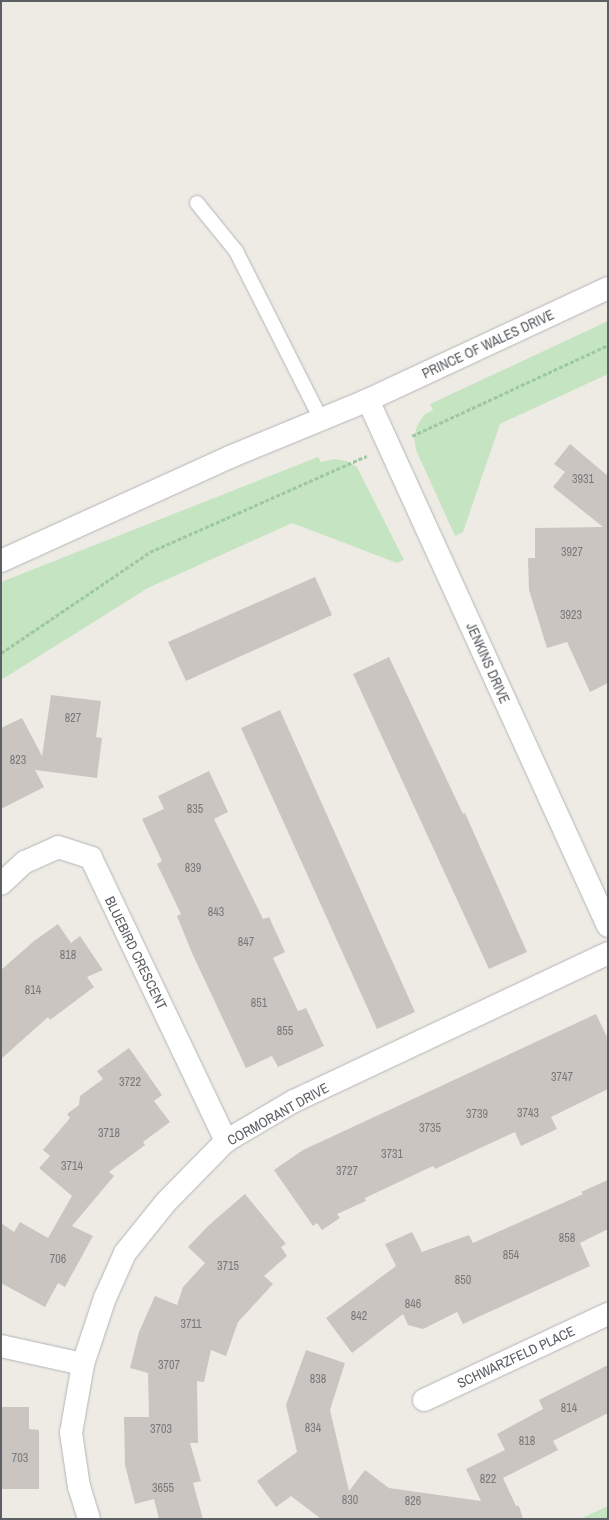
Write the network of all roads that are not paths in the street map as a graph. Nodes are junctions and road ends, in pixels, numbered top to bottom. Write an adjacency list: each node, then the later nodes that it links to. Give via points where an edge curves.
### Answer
1 (197, 203): 4 (lane, via 236,251)
2 (608, 288): 3 (street, PRINCE OF WALES DRIVE)
3 (368, 400): 4 (street, PRINCE OF WALES DRIVE); 7 (street, JENKINS DRIVE)
4 (321, 419): 5 (street, PRINCE OF WALES DRIVE, via 230,457)
5 (1, 561)
6 (1, 884): 9 (street, BLUEBIRD CRESCENT, via 25,862 58,847 91,858)
7 (608, 926)
8 (608, 953): 9 (street, CORMORANT DRIVE, via 294,1101)
9 (226, 1142): 12 (street, CORMORANT DRIVE, via 166,1202 125,1253 105,1298)
10 (608, 1314): 13 (street, SCHWARZFELD PLACE)
11 (1, 1346): 12 (street)
12 (83, 1364): 14 (street, CORMORANT DRIVE, via 71,1433 79,1487)
13 (424, 1400)
14 (89, 1519)

